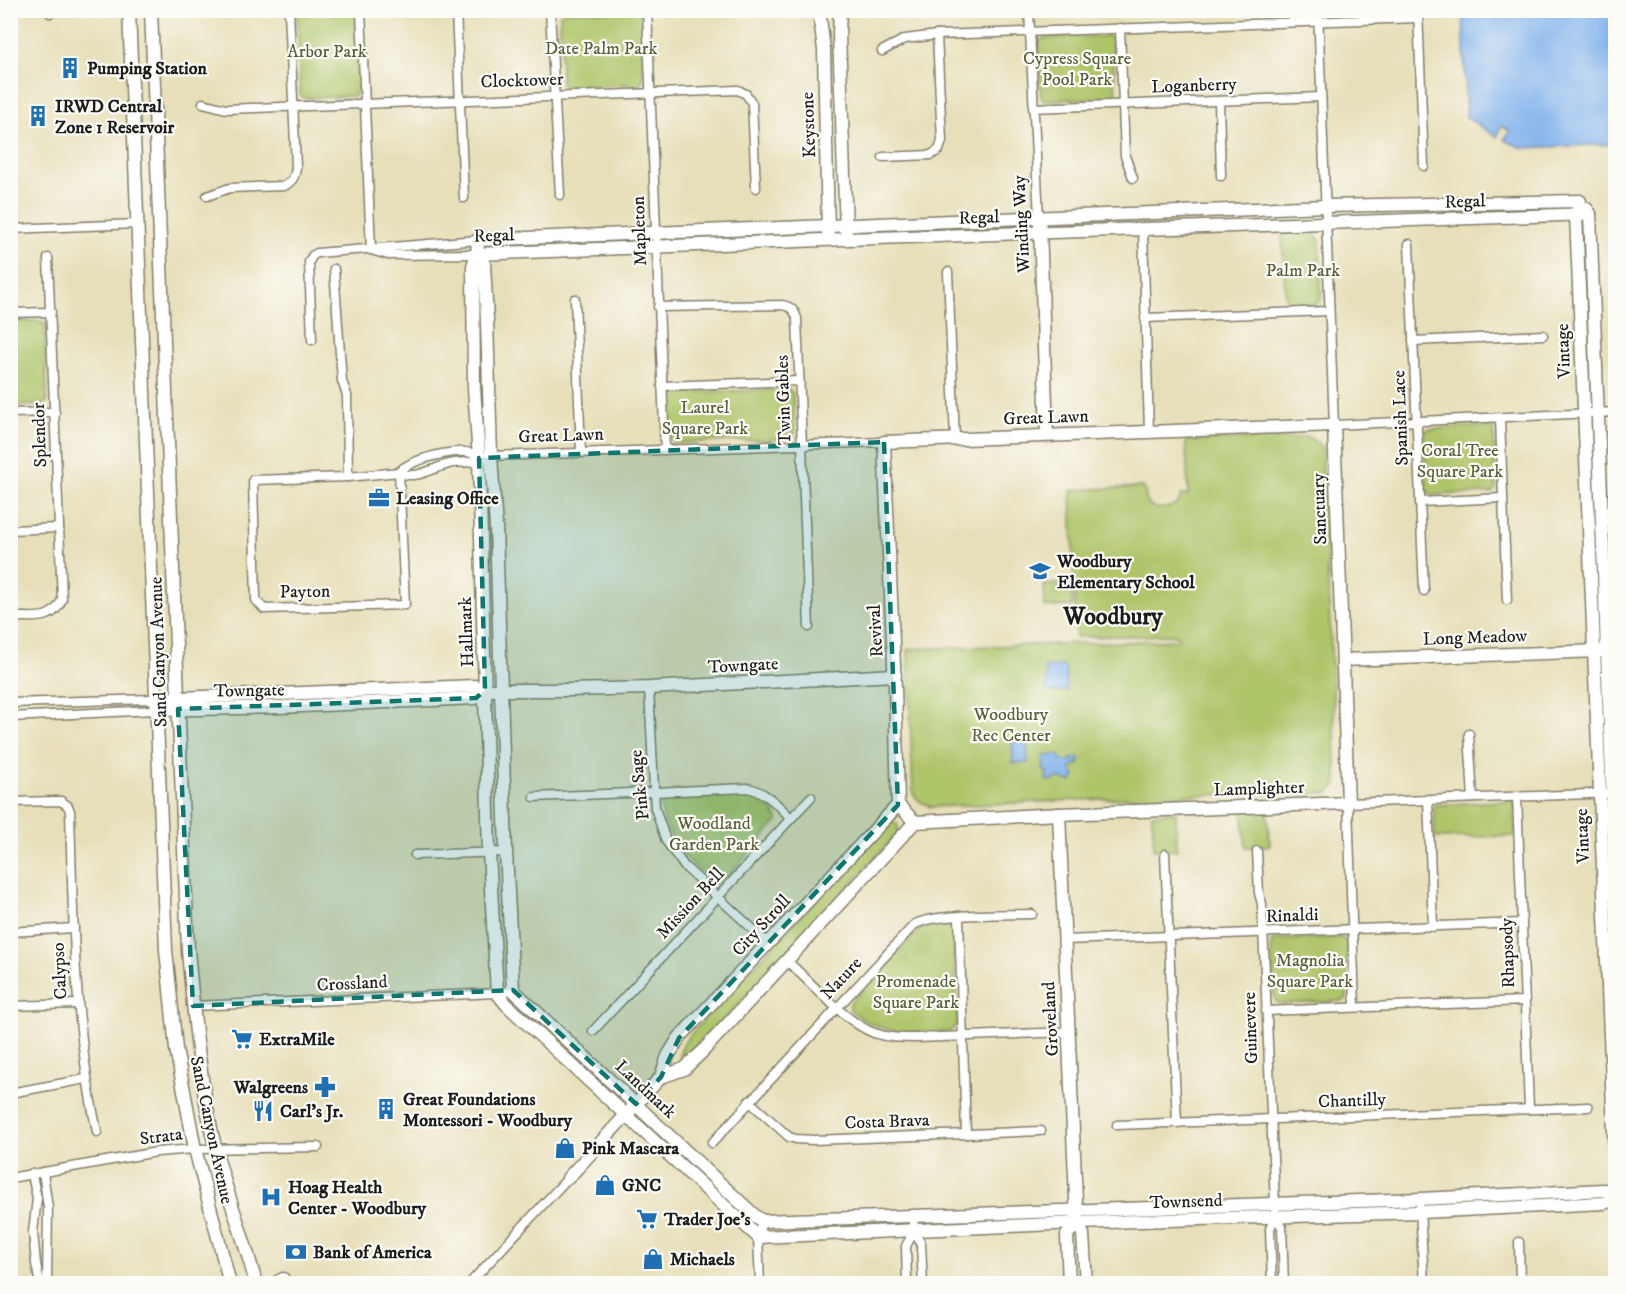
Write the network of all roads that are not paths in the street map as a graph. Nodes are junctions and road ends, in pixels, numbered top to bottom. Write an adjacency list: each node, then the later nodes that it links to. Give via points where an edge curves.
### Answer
1 (129, 10): 41 (street, Sand Canyon Avenue)
2 (152, 10): 103 (street, Sand Canyon Avenue)
3 (289, 10): 26 (street)
4 (361, 10): 24 (street)
5 (456, 10): 21 (street)
6 (550, 10): 19 (street)
7 (646, 10): 18 (street, Mapleton)
8 (819, 10): 47 (street, Keystone, via 824,50)
9 (840, 10): 43 (street, Keystone)
10 (1029, 10): 15 (street, Winding Way)
11 (1318, 10): 13 (street, Sanctuary)
12 (1418, 14): 13 (street); 29 (street)
13 (1318, 21): 14 (street); 20 (street, Sanctuary)
14 (1120, 28): 15 (street); 25 (street)
15 (1030, 32): 16 (street); 27 (street, Winding Way)
16 (937, 35): 17 (street, via 905,39); 28 (street, via 940,147 931,155)
17 (882, 51)
18 (650, 92): 19 (street, Clocktower); 32 (street, Clocktower, via 738,90 746,94 752,104); 46 (street, Mapleton)
19 (555, 96): 21 (street, Clocktower); 33 (street)
20 (1321, 97): 22 (street, Loganberry); 37 (street, Sanctuary)
21 (459, 99): 24 (street, Clocktower); 35 (street)
22 (1219, 101): 25 (street, Loganberry); 30 (street)
23 (203, 103): 26 (street, Clocktower, via 226,109)
24 (365, 104): 26 (street, Clocktower); 53 (street)
25 (1124, 105): 27 (street, Loganberry); 31 (street, via 1125,156)
26 (293, 106): 34 (street, via 296,167 292,181 279,187 230,188)
27 (1033, 108): 40 (street, Winding Way)
28 (883, 157)
29 (1424, 166)
30 (1221, 176)
31 (1133, 178)
32 (756, 188)
33 (560, 195)
34 (207, 196)
35 (464, 198)
36 (1580, 201): 37 (street, Regal); 38 (street); 39 (street, Vintage)
37 (1326, 206): 40 (street, Regal); 42 (street, Sanctuary)
38 (1590, 214): 39 (street, Regal); 72 (street, Vintage)
39 (1576, 215): 42 (street, Regal); 71 (street, Vintage)
40 (1039, 219): 43 (street, Regal); 48 (street, Winding Way)
41 (137, 224): 44 (street); 104 (street, Sand Canyon Avenue)
42 (1326, 224): 45 (street, Regal); 60 (street, Sanctuary)
43 (846, 225): 47 (street, Regal); 49 (street, Keystone)
44 (10, 229)
45 (1143, 230): 48 (street, Regal); 63 (street)
46 (656, 233): 47 (street, Regal); 50 (street, Regal); 52 (street, Mapleton)
47 (828, 233): 49 (street, Regal); 52 (street, Regal)
48 (1040, 233): 49 (street, Regal); 78 (street, Winding Way)
49 (847, 238)
50 (478, 240): 53 (street, Regal); 54 (street, Hallmark)
51 (1409, 244): 66 (street, Spanish Lace)
52 (656, 248): 54 (street, Regal); 59 (street, Mapleton)
53 (371, 250): 54 (street, Regal, via 388,255); 65 (street, Regal, via 312,256)
54 (477, 254): 84 (street, Hallmark, via 472,266 474,394)
55 (48, 258): 61 (street, Splendor)
56 (334, 269): 86 (street, via 342,381 347,395)
57 (948, 272): 79 (street)
58 (575, 299): 83 (street)
59 (657, 307): 67 (street, Twin Gables, via 781,304 792,308 797,318); 68 (street, Mapleton)
60 (1329, 311): 63 (street); 76 (street, Sanctuary)
61 (51, 312): 62 (street); 69 (street, Splendor)
62 (10, 313)
63 (1145, 318): 77 (street)
64 (1543, 336): 66 (street)
65 (312, 340)
66 (1413, 341): 75 (street, Spanish Lace)
67 (799, 381): 68 (street); 81 (street, Twin Gables)
68 (662, 386): 82 (street, Mapleton)
69 (55, 412): 73 (street); 89 (street, Splendor)
70 (1616, 412): 72 (street, Great Lawn)
71 (1583, 413): 72 (street, Great Lawn); 74 (street, Great Lawn); 96 (street, Vintage)
72 (1598, 413): 95 (street, Vintage)
73 (10, 414)
74 (1500, 419): 75 (street, Great Lawn); 87 (street)
75 (1417, 422): 76 (street, Great Lawn); 88 (street, Spanish Lace)
76 (1334, 424): 77 (street, Great Lawn); 97 (street, Sanctuary)
77 (1149, 431): 78 (street, Great Lawn)
78 (1047, 435): 79 (street, Great Lawn)
79 (955, 439): 80 (street, Great Lawn)
80 (884, 442): 81 (street, Great Lawn); 98 (street, Revival)
81 (801, 445): 82 (street, Great Lawn); 94 (street, Twin Gables)
82 (665, 450): 83 (street, Great Lawn)
83 (581, 453): 84 (street, Great Lawn)
84 (485, 457): 85 (street, Payton, via 425,473 405,475); 85 (street, Payton, via 469,453 435,455); 100 (street, Hallmark); 101 (street, Hallmark, via 496,527)
85 (399, 471): 86 (street, Payton); 86 (street, Payton, via 405,606 264,609 256,600 253,480)
86 (348, 477)
87 (1503, 498): 88 (street); 92 (street)
88 (1420, 502): 91 (street, Spanish Lace)
89 (59, 528): 90 (street); 93 (street, Splendor, via 62,599 58,609 50,615)
90 (10, 530)
91 (1424, 591)
92 (1507, 600)
93 (10, 617)
94 (809, 627)
95 (1613, 650): 96 (street, Long Meadow); 108 (street, Vintage)
96 (1594, 652): 97 (street, Long Meadow); 109 (street, Vintage)
97 (1343, 660): 116 (street, Sanctuary)
98 (895, 675): 99 (street, Towngate); 117 (street, Revival)
99 (649, 688): 101 (street, Towngate); 107 (street, Pink Sage)
100 (485, 690): 101 (street, Towngate); 103 (street, Towngate, via 476,698 280,707); 122 (street, Hallmark)
101 (502, 691): 121 (street, Hallmark)
102 (10, 703): 104 (street, Towngate)
103 (177, 703): 104 (street, Towngate); 144 (street, Sand Canyon Avenue)
104 (155, 704): 105 (street, Towngate); 167 (street, Sand Canyon Avenue, via 170,1009)
105 (10, 717)
106 (1469, 735): 113 (street)
107 (653, 791): 111 (street); 119 (street, via 748,788 766,795); 126 (street, Pink Sage, via 657,820 671,851)
108 (1614, 793): 109 (street, Lamplighter); 125 (street, Vintage)
109 (1599, 794): 110 (street, Lamplighter); 173 (street, Vintage)
110 (1517, 796): 113 (street, Lamplighter); 129 (street, Rhapsody)
111 (534, 797)
112 (811, 797): 119 (street, Mission Bell)
113 (1473, 798): 114 (street, Lamplighter)
114 (1428, 800): 116 (street, Lamplighter); 130 (street)
115 (10, 802): 131 (street, Calypso, via 51,800 68,806)
116 (1348, 803): 118 (street, Lamplighter); 132 (street, Sanctuary)
117 (906, 814): 118 (street, Lamplighter); 137 (street, City Stroll); 138 (street, City Stroll)
118 (1059, 814): 136 (street, Groveland)
119 (791, 818): 126 (street, Mission Bell)
120 (1257, 850): 134 (street, Guinevere)
121 (506, 852): 122 (street); 139 (street, Hallmark)
122 (489, 853): 124 (street); 140 (street, Hallmark)
123 (1165, 854): 135 (street)
124 (415, 855)
125 (1616, 879)
126 (717, 897): 137 (street, Pink Sage); 148 (street, Mission Bell)
127 (1032, 914): 128 (street, Nature)
128 (959, 917): 145 (street, Nature, via 914,925); 150 (street)
129 (1522, 923): 130 (street, Rinaldi); 141 (street, Rhapsody)
130 (1433, 927): 132 (street, Rinaldi)
131 (74, 928): 133 (street); 142 (street, Calypso)
132 (1353, 929): 134 (street, Rinaldi); 146 (street, Sanctuary)
133 (10, 932)
134 (1263, 933): 135 (street, Rinaldi); 147 (street, Guinevere)
135 (1169, 936): 136 (street, Rinaldi); 160 (street)
136 (1064, 940): 149 (street, Groveland)
137 (768, 944): 151 (street, City Stroll, via 679,1038)
138 (787, 961): 145 (street); 151 (street, City Stroll, via 684,1069)
139 (513, 985): 140 (street, Crossland); 155 (street, Landmark)
140 (497, 993): 144 (street, Crossland); 158 (street, Landmark)
141 (1525, 1001): 146 (street); 157 (street, Rhapsody)
142 (78, 1004): 143 (street); 152 (street, Calypso)
143 (10, 1006)
144 (193, 1006): 168 (street, Sand Canyon Avenue, via 196,1049)
145 (837, 1007): 150 (street, via 876,1034 893,1038); 154 (street, Nature)
146 (1355, 1007): 147 (street)
147 (1266, 1011): 159 (street, Guinevere)
148 (593, 1031)
149 (1068, 1032): 150 (street); 177 (street, Groveland)
150 (963, 1037): 164 (street)
151 (662, 1077): 155 (street, City Stroll)
152 (86, 1079): 153 (street); 163 (street, Calypso)
153 (10, 1094)
154 (749, 1101): 164 (street, Costa Brava, via 784,1134 796,1139); 165 (street, Nature)
155 (636, 1104): 158 (street, City Stroll); 180 (street, Landmark)
156 (1588, 1107): 157 (street, Chantilly)
157 (1529, 1109): 159 (street, Chantilly)
158 (625, 1116): 172 (street, City Stroll); 183 (street, Landmark)
159 (1271, 1119): 160 (street, Chantilly); 178 (street, Guinevere)
160 (1177, 1123): 161 (street, Chantilly)
161 (1117, 1125)
162 (1041, 1131): 164 (street, Costa Brava)
163 (97, 1132)
164 (966, 1134)
165 (712, 1143)
166 (318, 1147): 168 (street, Strata)
167 (195, 1149): 168 (street, Strata); 169 (street, Strata); 187 (street, Sand Canyon Avenue)
168 (215, 1149): 188 (street, Sand Canyon Avenue)
169 (44, 1172): 170 (street, Strata); 186 (street, via 48,1208)
170 (32, 1174): 171 (street, Strata); 185 (street, via 37,1198 33,1232)
171 (10, 1178)
172 (568, 1178): 189 (street, City Stroll)
173 (1616, 1180)
174 (1616, 1194): 176 (street, Townsend, via 1604,1190)
175 (1616, 1199): 176 (street, Townsend, via 1604,1203)
176 (1420, 1205): 178 (street, Townsend); 197 (street)
177 (1077, 1209): 178 (street, Townsend); 179 (street, Townsend); 181 (street, Groveland)
178 (1275, 1210): 181 (street, Townsend); 195 (street, via 1270,1229); 196 (street, via 1282,1227)
179 (913, 1216): 180 (street, Townsend); 182 (street)
180 (762, 1221): 183 (street)
181 (1077, 1223): 182 (street, Townsend); 193 (street, Groveland, via 1067,1235); 194 (street, Groveland, via 1083,1234)
182 (914, 1231): 183 (street, Townsend); 191 (street, via 906,1246); 192 (street, via 921,1244)
183 (758, 1237): 190 (street)
184 (1519, 1242): 198 (street)
185 (40, 1284)
186 (47, 1284)
187 (231, 1284)
188 (256, 1284)
189 (470, 1284)
190 (760, 1284)
191 (907, 1284)
192 (923, 1284)
193 (1069, 1284)
194 (1086, 1284)
195 (1272, 1284)
196 (1284, 1284)
197 (1424, 1284)
198 (1520, 1284)

